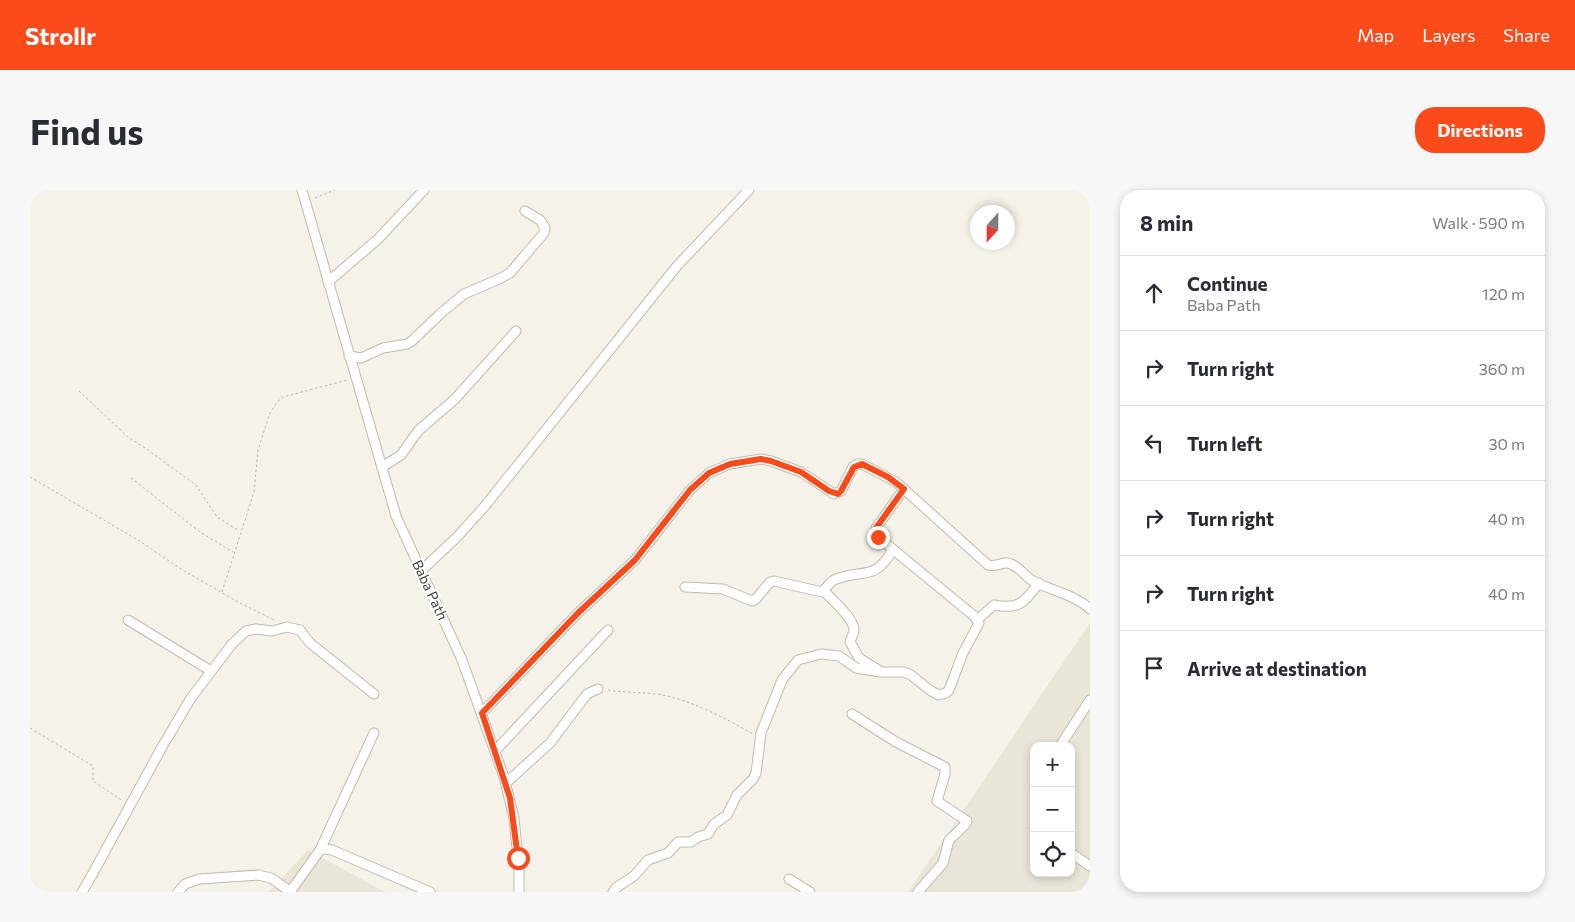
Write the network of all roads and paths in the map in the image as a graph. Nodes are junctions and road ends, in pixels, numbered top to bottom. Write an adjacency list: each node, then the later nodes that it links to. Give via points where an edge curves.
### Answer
1 (302, 190): 5 (street, Baba Path)
2 (335, 190): 5 (path)
3 (424, 190): 7 (street)
4 (749, 190): 19 (street, via 677,266 485,506)
5 (305, 202): 7 (street, Baba Path)
6 (525, 211): 9 (street, via 540,220 544,233 510,273 464,294 412,341 383,348 361,358)
7 (329, 286): 9 (street, Baba Path)
8 (516, 331): 12 (street, via 455,399 418,431 401,455)
9 (349, 356): 10 (street, Baba Path)
10 (356, 378): 12 (street, Baba Path); 16 (path, via 283,397 277,402 258,450 254,492)
11 (79, 391): 16 (path, via 128,438 196,485 217,517)
12 (382, 467): 19 (street, Baba Path, via 396,516)
13 (30, 477): 23 (path)
14 (131, 478): 18 (path, via 200,532)
15 (904, 489): 17 (street, via 875,533); 20 (street, via 988,565 1008,563); 34 (street, via 862,464 854,467 841,491 834,494 801,472 771,461 751,460 719,468 690,490 635,560 578,613)
16 (240, 531): 18 (path)
17 (893, 550): 22 (street, via 881,567 834,579); 26 (street)
18 (234, 553): 23 (path)
19 (421, 571): 34 (street, Baba Path, via 456,646)
20 (1039, 584): 24 (street); 26 (street, via 1024,602 1003,607 994,605)
21 (685, 587): 22 (street, via 723,589 752,601 774,581)
22 (824, 591): 30 (street, via 852,625 854,630 850,642 857,656)
23 (222, 592): 27 (path)
24 (1090, 609)
25 (128, 620): 29 (street)
26 (977, 620): 30 (street, via 977,628 946,693 934,693 904,672)
27 (287, 627): 29 (street, via 272,631 246,631); 32 (street, via 300,630 310,643)
28 (608, 630): 40 (street)
29 (211, 671): 42 (street, via 182,714)
30 (882, 672): 38 (street, via 856,668 839,656 821,654 798,660 782,680)
31 (598, 689): 38 (path, via 672,698 718,714); 41 (street, via 587,694 550,743)
32 (374, 694)
33 (1090, 700): 39 (street)
34 (482, 713): 40 (street, Baba Path)
35 (852, 714): 54 (street, via 896,742 945,767 937,801 967,821 949,840 943,863)
36 (30, 728): 42 (path, via 93,766 93,781)
37 (374, 733): 43 (street)
38 (760, 738): 52 (street, via 753,779 737,795 730,811 714,824 711,832 691,842 678,842 668,852 650,858)
39 (1063, 742)
40 (495, 751): 41 (street, Baba Path)
41 (506, 783): 51 (street, Baba Path, via 514,818)
42 (130, 806): 47 (street)
43 (320, 850): 49 (street); 50 (street, via 332,850)
44 (1075, 856): 45 (street)
45 (1090, 866)
46 (789, 879): 53 (street)
47 (82, 892)
48 (178, 892): 49 (street, via 185,884 199,879 258,875 271,878)
49 (291, 892)
50 (430, 892)
51 (519, 892)
52 (613, 892)
53 (810, 892)
54 (918, 892)

